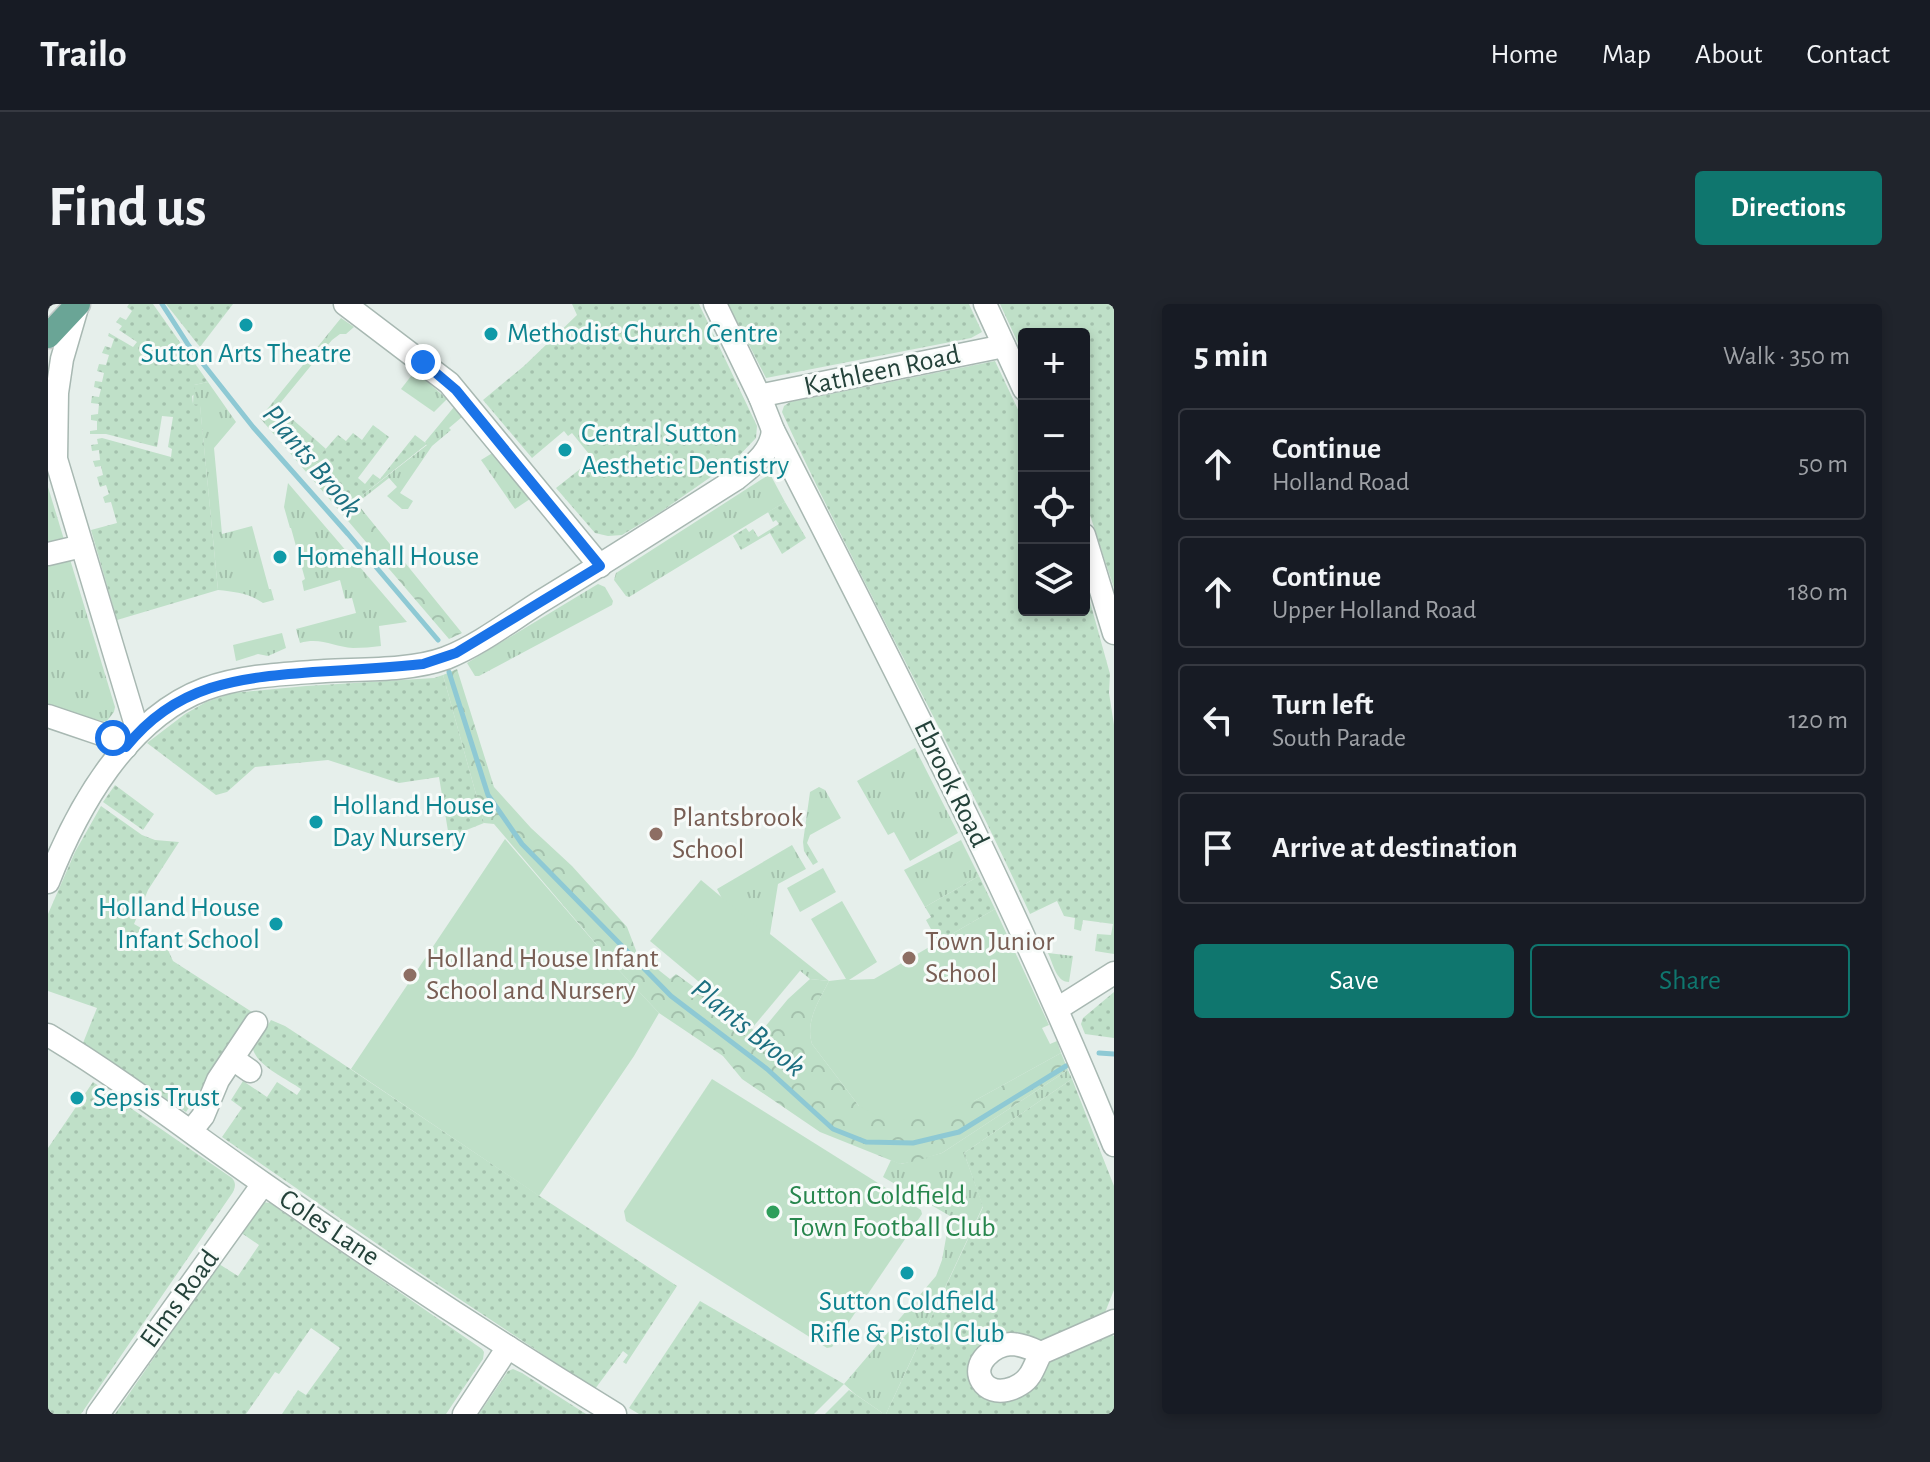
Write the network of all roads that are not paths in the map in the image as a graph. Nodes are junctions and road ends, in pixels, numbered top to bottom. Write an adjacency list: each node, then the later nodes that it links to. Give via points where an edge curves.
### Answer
1 (78, 304): 5 (main road); 10 (street, via 62,359)
2 (345, 304): 14 (street, via 449,383)
3 (715, 304): 8 (street, Ebrook Road)
4 (985, 304): 6 (street)
5 (48, 336)
6 (1004, 346): 7 (street); 8 (street, Kathleen Road)
7 (1018, 376)
8 (760, 397): 9 (street, Ebrook Road)
9 (773, 430): 14 (street, via 767,450 736,479); 21 (street, Ebrook Road, via 989,861)
10 (52, 454): 12 (street)
11 (1087, 544): 15 (street)
12 (82, 546): 13 (street); 17 (street)
13 (48, 554)
14 (600, 566): 17 (street, via 435,661 262,676 208,688 176,703)
15 (1114, 633)
16 (48, 716): 17 (street)
17 (132, 740): 18 (street)
18 (53, 858): 19 (street)
19 (48, 882)
20 (1114, 973): 21 (street)
21 (1057, 1009): 25 (street, Ebrook Road)
22 (256, 1023): 24 (street, via 242,1065 218,1080)
23 (48, 1035): 24 (street, Coles Lane)
24 (191, 1131): 26 (street, Coles Lane)
25 (1114, 1145)
26 (263, 1184): 28 (street, Coles Lane); 30 (street, Elms Road)
27 (1114, 1321): 29 (street)
28 (508, 1347): 31 (street); 32 (street, Coles Lane)
29 (1041, 1353)
30 (98, 1414)
31 (464, 1414)
32 (615, 1414)

